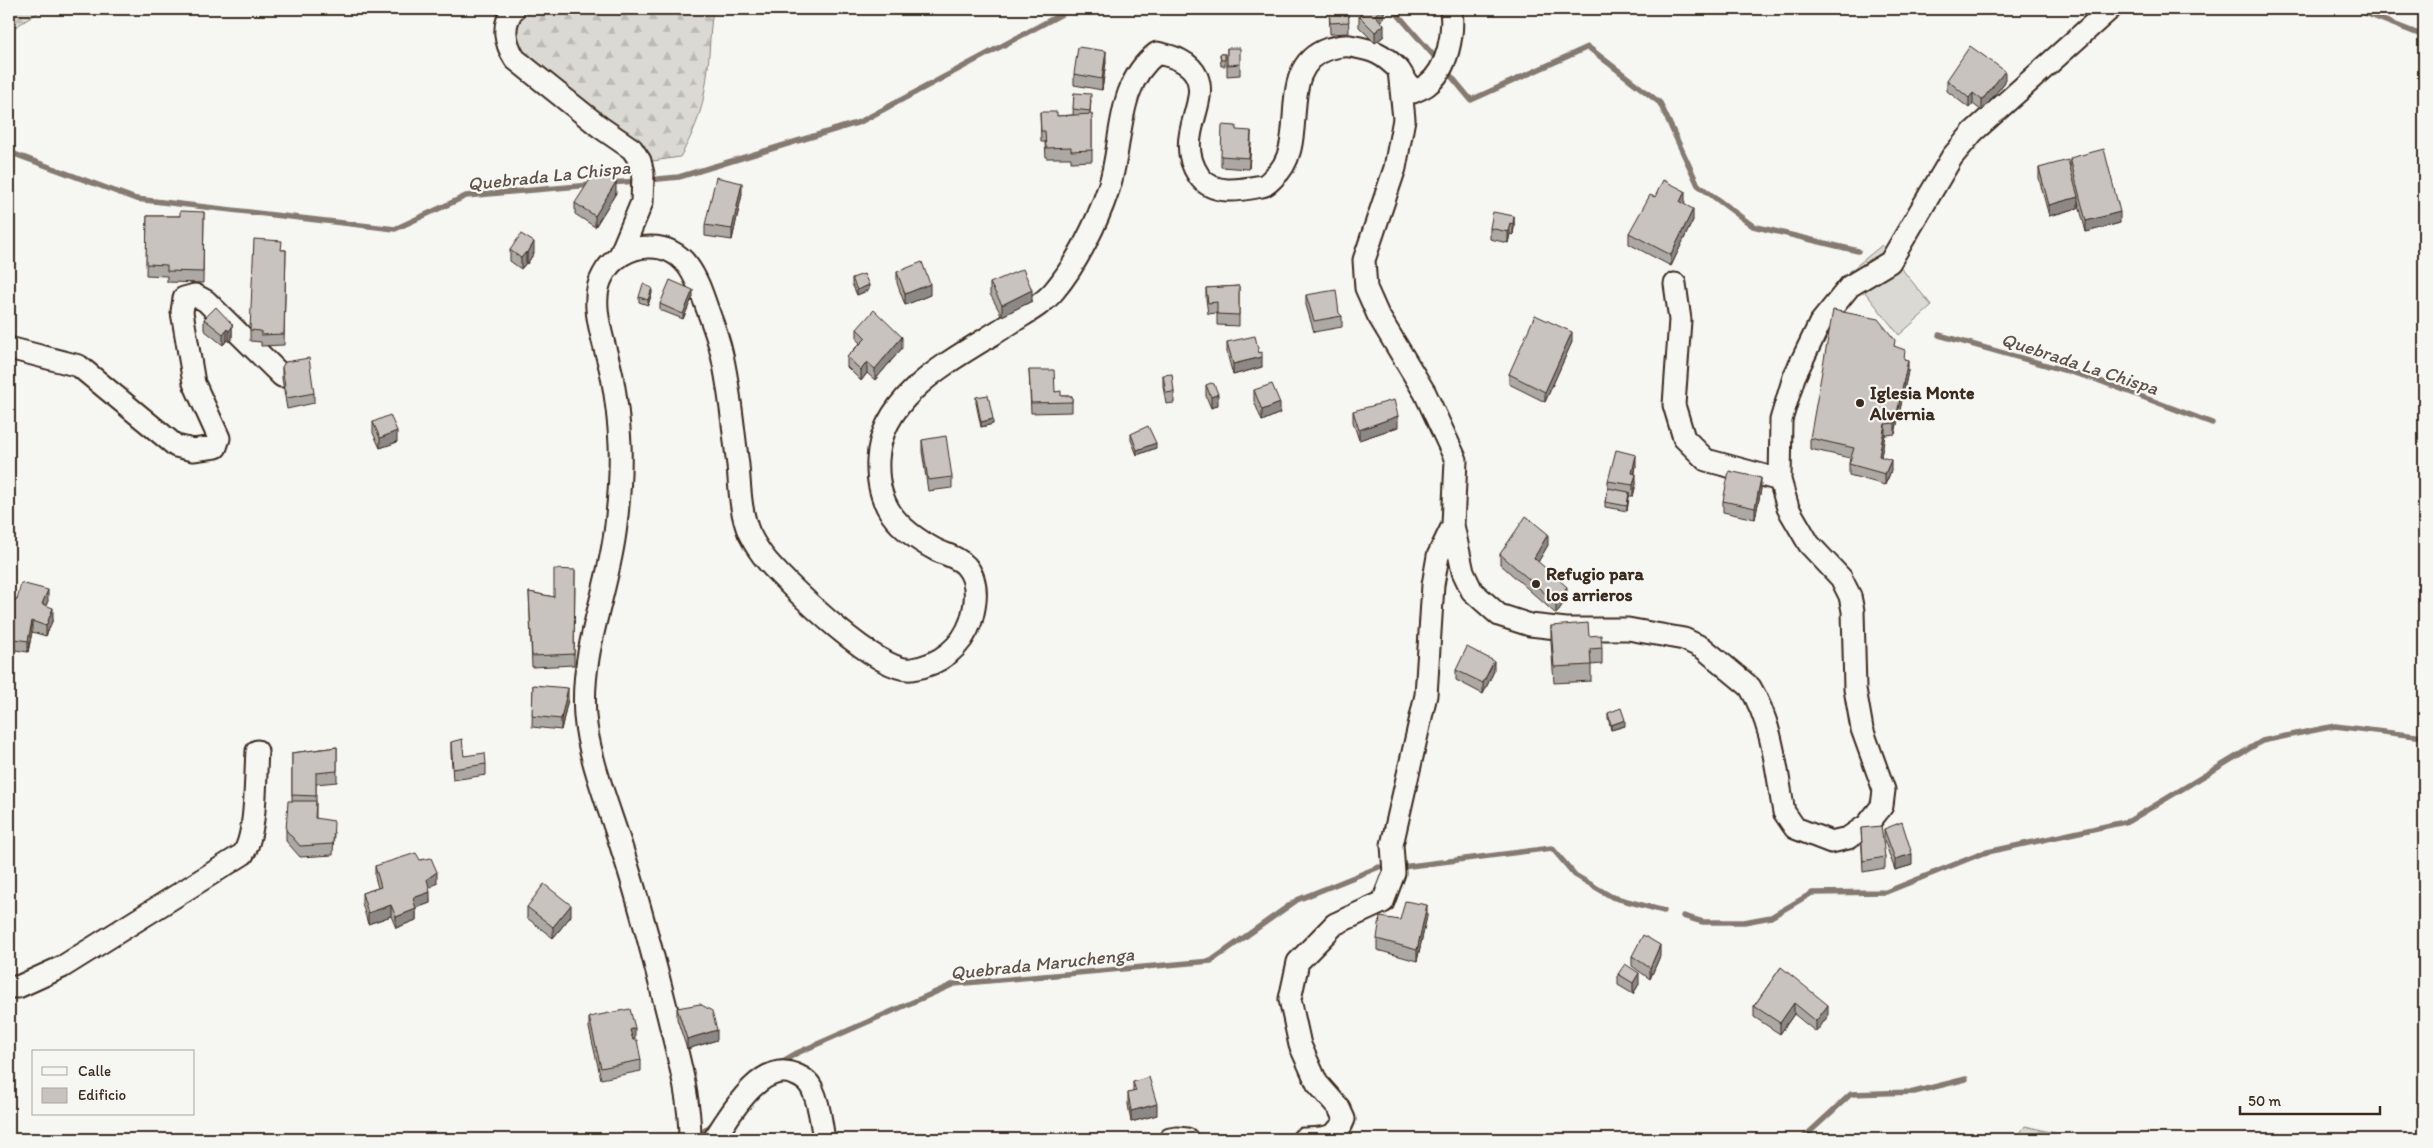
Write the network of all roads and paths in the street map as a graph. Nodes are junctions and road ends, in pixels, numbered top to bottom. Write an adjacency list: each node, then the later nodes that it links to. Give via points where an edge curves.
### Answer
1 (514, 9): 5 (street, via 508,16 505,30 507,46 515,59 632,149 640,161 642,202)
2 (1451, 9): 4 (street, via 1447,52 1436,76 1426,86 1412,92)
3 (2110, 9): 9 (street, via 1973,132 1952,157 1890,262 1850,286 1820,323 1794,377 1780,420)
4 (1400, 70): 5 (street, via 1384,55 1368,49 1341,45 1319,52 1306,63 1297,80 1292,140 1284,166 1265,185 1222,190 1201,180 1191,161 1188,146 1198,99 1197,75 1174,56 1157,53 1146,62 1135,77 1123,114 1110,186 1087,240 1055,290 1009,325 919,382 892,415 878,453 879,488 892,518 914,537 964,564 972,576 976,604 965,635 946,656 910,670 903,670 868,653 766,560 752,540 742,513 722,351 697,279 681,256 659,246 640,247); 10 (street, via 1404,119 1395,168 1364,260 1366,288 1378,316 1425,393 1456,460)
5 (620, 255): 13 (street, via 604,271 597,290 620,446 616,526 585,664 585,721 685,1081)
6 (1675, 284): 9 (street, via 1680,320 1674,405 1684,438 1706,460)
7 (9, 348): 8 (street, via 79,366 176,446 193,450 216,447 219,438 194,383 182,312 184,298 195,295 206,301)
8 (282, 376)
9 (1780, 480): 10 (street, via 1788,508 1809,544 1841,578 1850,596 1855,688 1862,729 1884,790 1882,806 1867,826 1848,838 1831,842 1795,828 1784,812 1772,736 1755,695 1743,681 1703,648 1684,639 1628,629 1566,629 1530,625 1499,615 1472,591)
10 (1453, 525): 18 (street, via 1438,556 1432,585 1426,695 1392,845 1394,873 1388,894 1383,902 1335,924 1298,962 1290,999 1300,1045 1317,1083 1339,1108 1344,1119 1332,1137)
11 (257, 751): 12 (street, via 252,830 243,854 62,968)
12 (9, 987)
13 (690, 1139)
14 (714, 1139): 15 (street, via 752,1086 768,1075 789,1072 802,1077 813,1090)
15 (824, 1139)
16 (1170, 1139): 17 (street)
17 (1187, 1139)
18 (1303, 1139)

